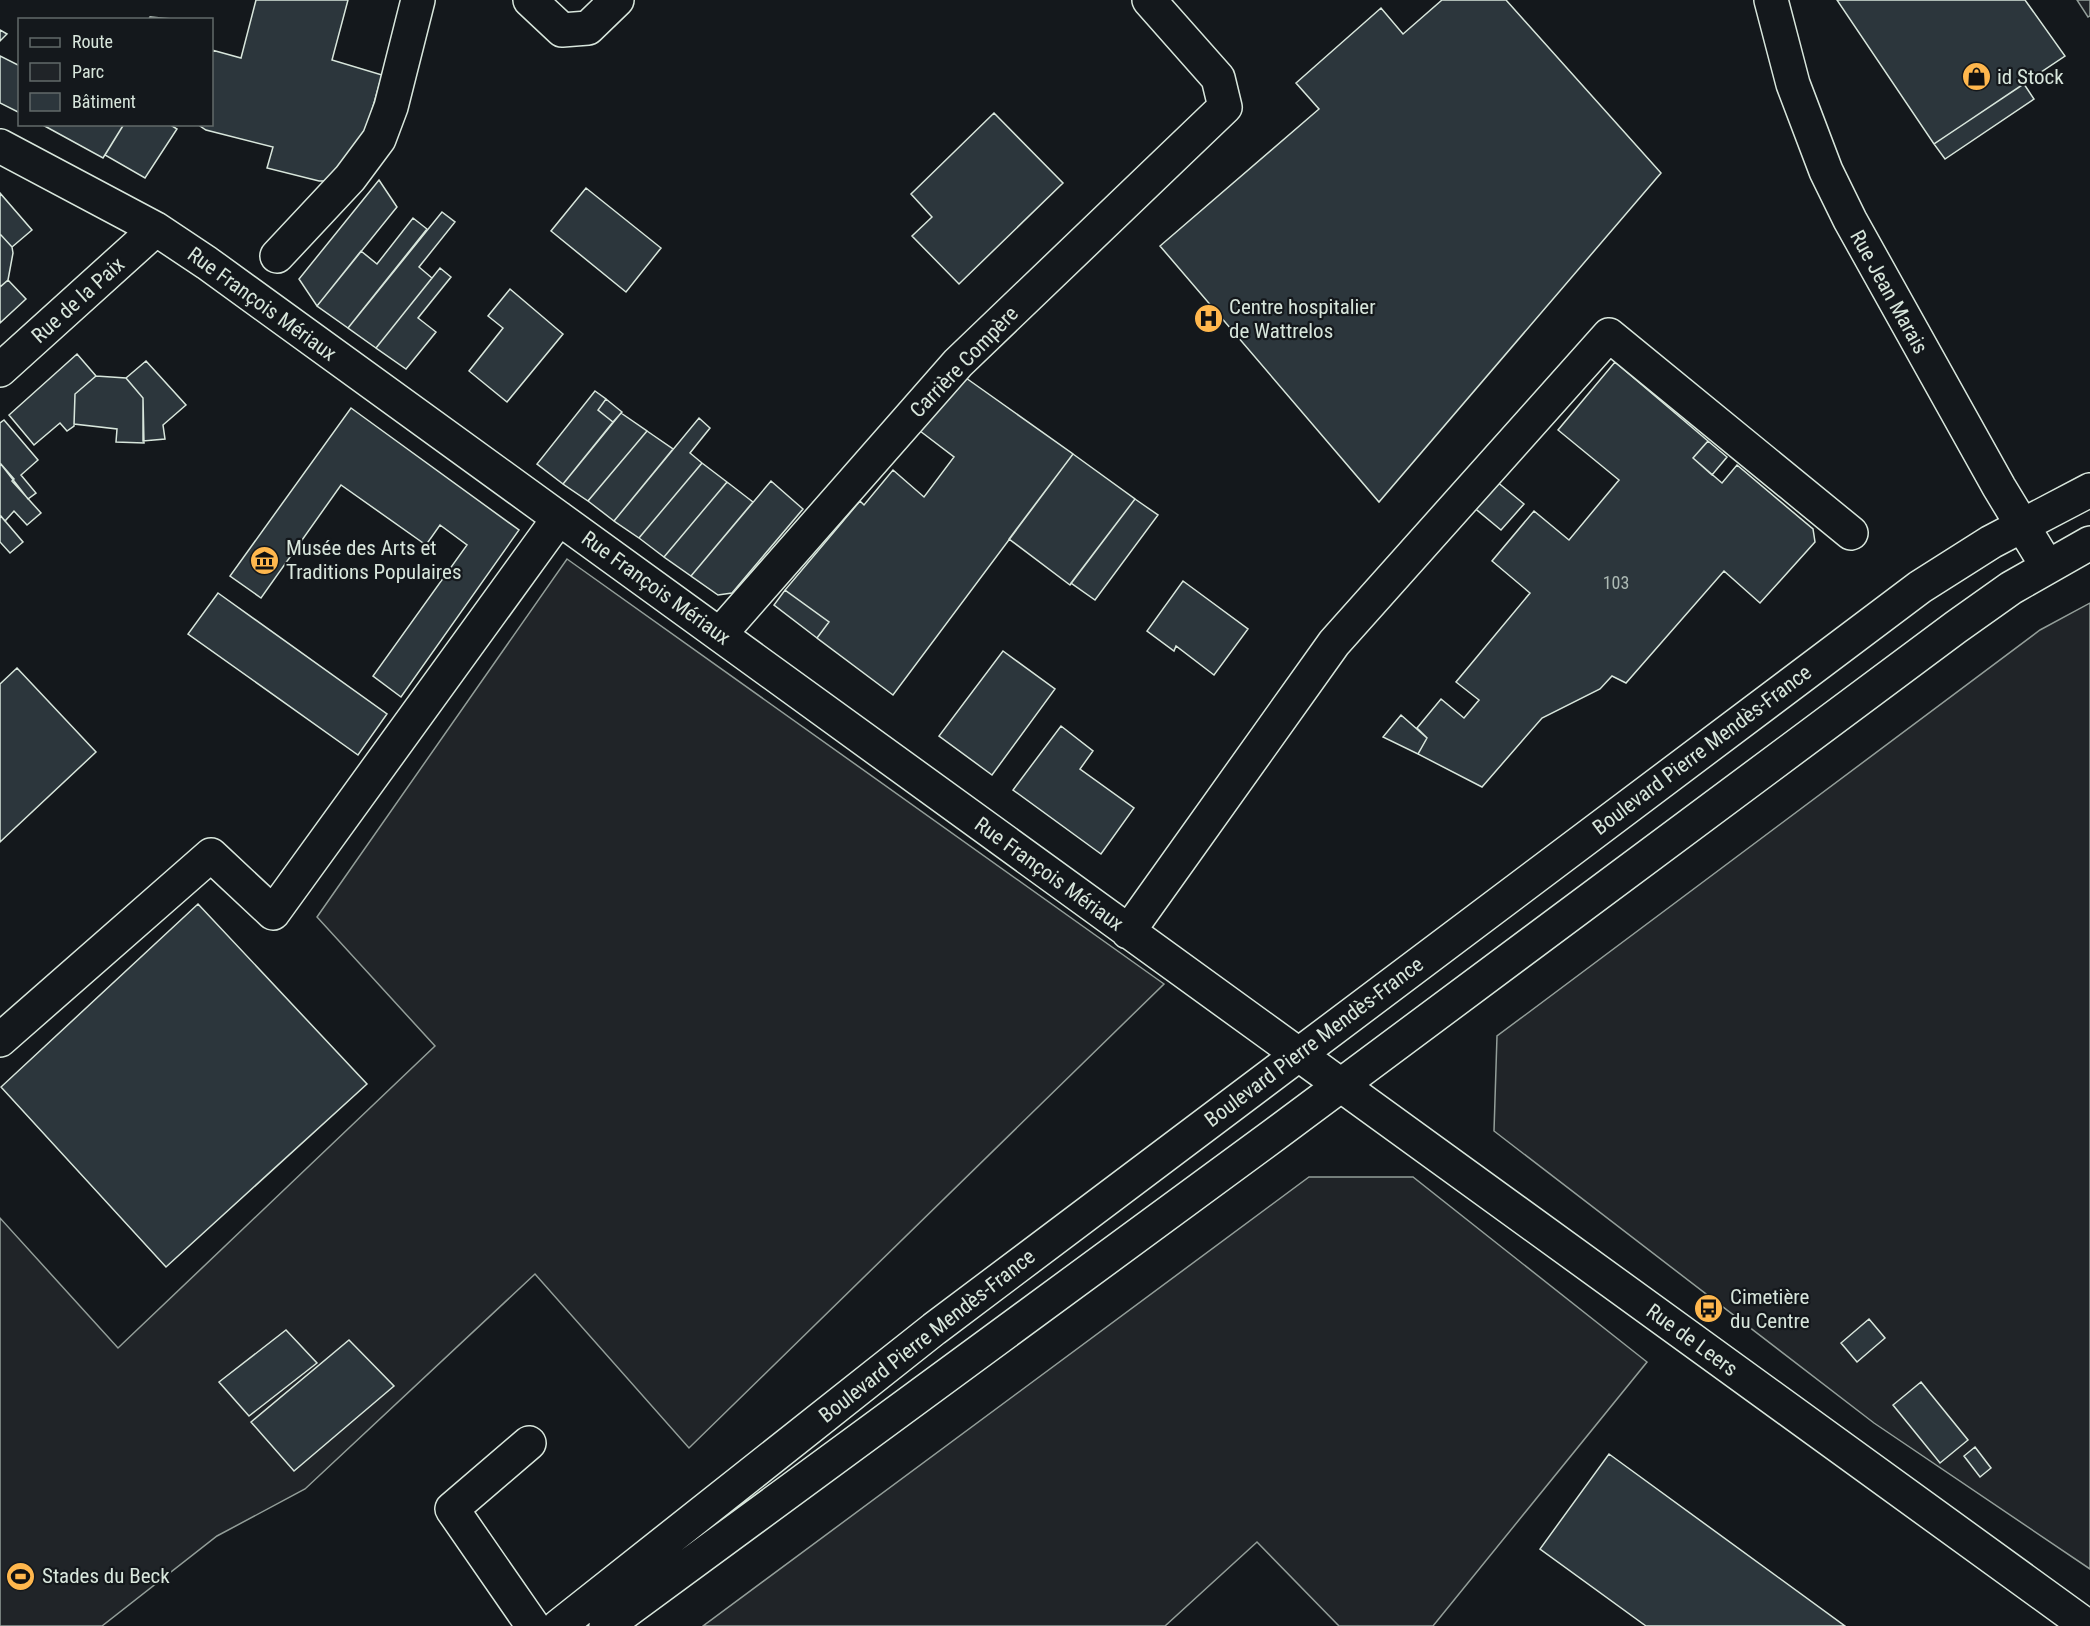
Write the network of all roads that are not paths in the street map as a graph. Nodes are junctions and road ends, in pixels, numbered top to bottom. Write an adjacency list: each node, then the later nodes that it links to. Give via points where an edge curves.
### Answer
1 (418, 0): 8 (street, via 379,139 350,178)
2 (530, 0): 3 (street, via 562,30 588,28)
3 (617, 0)
4 (1149, 0): 16 (street, Carrière Compère, via 1218,78 1225,107 958,363)
5 (1771, 0): 12 (street, Rue Jean Marais, via 1793,84 1840,200 1865,251)
6 (0, 146): 7 (street, Rue François Mériaux)
7 (156, 229): 9 (street, Rue de la Paix); 11 (street, Rue François Mériaux)
8 (277, 256)
9 (0, 370)
10 (2090, 490): 12 (street, Boulevard Pierre Mendès-France)
11 (559, 518): 16 (street, Rue François Mériaux); 18 (street, via 273,913 211,855)
12 (2022, 525): 15 (street, Rue Jean Marais); 19 (street, Boulevard Pierre Mendès-France, via 1920,587)
13 (1851, 532): 17 (street, via 1610,335 1334,643)
14 (2090, 543): 15 (street, Boulevard Pierre Mendès-France)
15 (2047, 567): 20 (street, Boulevard Pierre Mendès-France, via 1934,644)
16 (720, 634): 17 (street, Rue François Mériaux)
17 (1128, 932): 19 (street, Rue François Mériaux)
18 (0, 1040)
19 (1296, 1055): 20 (street, Rue de Leers); 23 (street, Boulevard Pierre Mendès-France, via 934,1329)
20 (1340, 1086): 24 (street, Boulevard Pierre Mendès-France); 25 (street, Rue de Leers)
21 (529, 1443): 22 (street, via 452,1509)
22 (533, 1626)
23 (559, 1626)
24 (606, 1626)
25 (2087, 1626)

